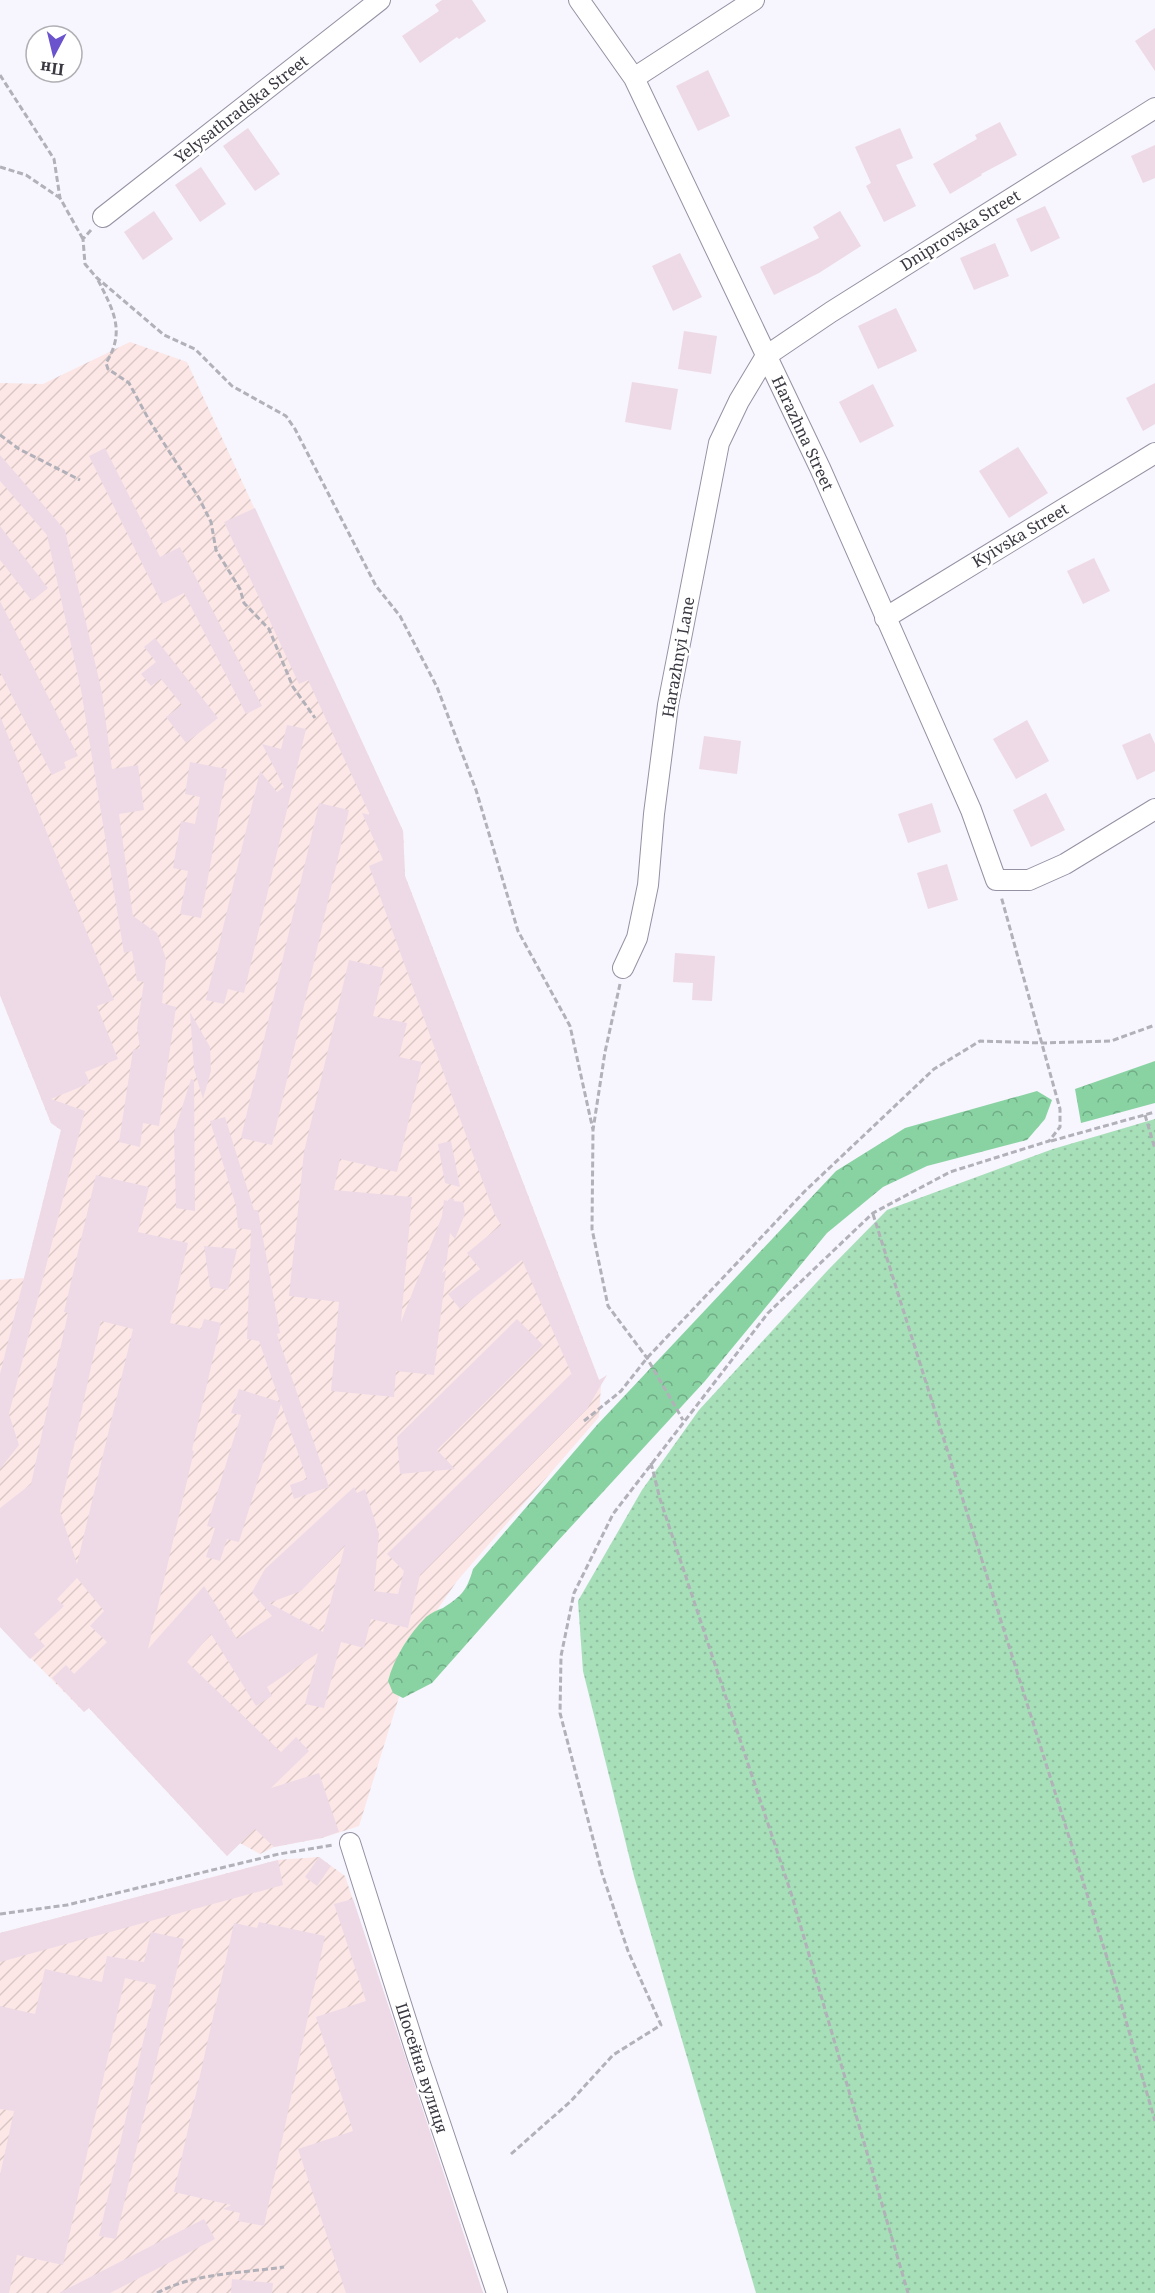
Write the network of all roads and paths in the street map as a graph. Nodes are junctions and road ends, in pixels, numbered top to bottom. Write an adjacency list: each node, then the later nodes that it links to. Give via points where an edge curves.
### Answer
1 (380, 0): 9 (street, Yelysathradska Street)
2 (579, 0): 5 (street, Harazhna Street)
3 (754, 0): 5 (street)
4 (0, 75): 8 (path, via 54,159)
5 (634, 78): 12 (street, Harazhna Street)
6 (1155, 108): 12 (street, Dniprovska Street)
7 (0, 167): 8 (path, via 26,175)
8 (60, 198): 10 (path)
9 (103, 217): 10 (path)
10 (82, 239): 11 (path, via 85,264)
11 (96, 277): 17 (path, via 117,324 116,345 106,363 108,369 129,383 199,498 211,522 216,550 244,603 269,629 293,687); 25 (path, via 164,335 195,349 232,386 286,416 295,429 376,586 400,616 437,687 476,789 518,931 570,1026)
12 (766, 356): 16 (street, Harazhna Street); 20 (street, Harazhnyi Lane, via 718,443 668,705 648,885 637,938)
13 (0, 435): 15 (path)
14 (1155, 453): 16 (street, Kyivska Street)
15 (80, 480)
16 (885, 618): 19 (street, Harazhna Street, via 971,810)
17 (315, 718)
18 (1155, 810): 19 (street, via 1065,864 1029,880)
19 (996, 880): 22 (path)
20 (623, 969): 25 (path)
21 (1155, 1025): 22 (path, via 1110,1041)
22 (1043, 1043): 26 (path, via 1060,1109 1060,1127); 29 (path, via 980,1041 934,1069 805,1191)
23 (1155, 1112): 24 (path)
24 (1144, 1115): 26 (path); 27 (path)
25 (593, 1130): 29 (path, via 592,1229 608,1306)
26 (1049, 1141): 28 (path, via 950,1172)
27 (1155, 1149)
28 (873, 1213): 30 (path, via 768,1313); 35 (path)
29 (646, 1359): 30 (path); 31 (path, via 621,1390)
30 (683, 1420): 32 (path)
31 (584, 1421)
32 (651, 1463): 36 (path, via 613,1514 574,1593 561,1656 560,1713 602,1873 628,1951 660,2025 613,2055 571,2101); 40 (path, via 791,1893)
33 (350, 1842): 34 (path, via 279,1854 67,1905); 39 (street, Шосейна вулиця)
34 (0, 1914)
35 (1155, 2121)
36 (511, 2154)
37 (284, 2267): 38 (path, via 196,2279)
38 (157, 2293)
39 (497, 2293)
40 (908, 2293)

